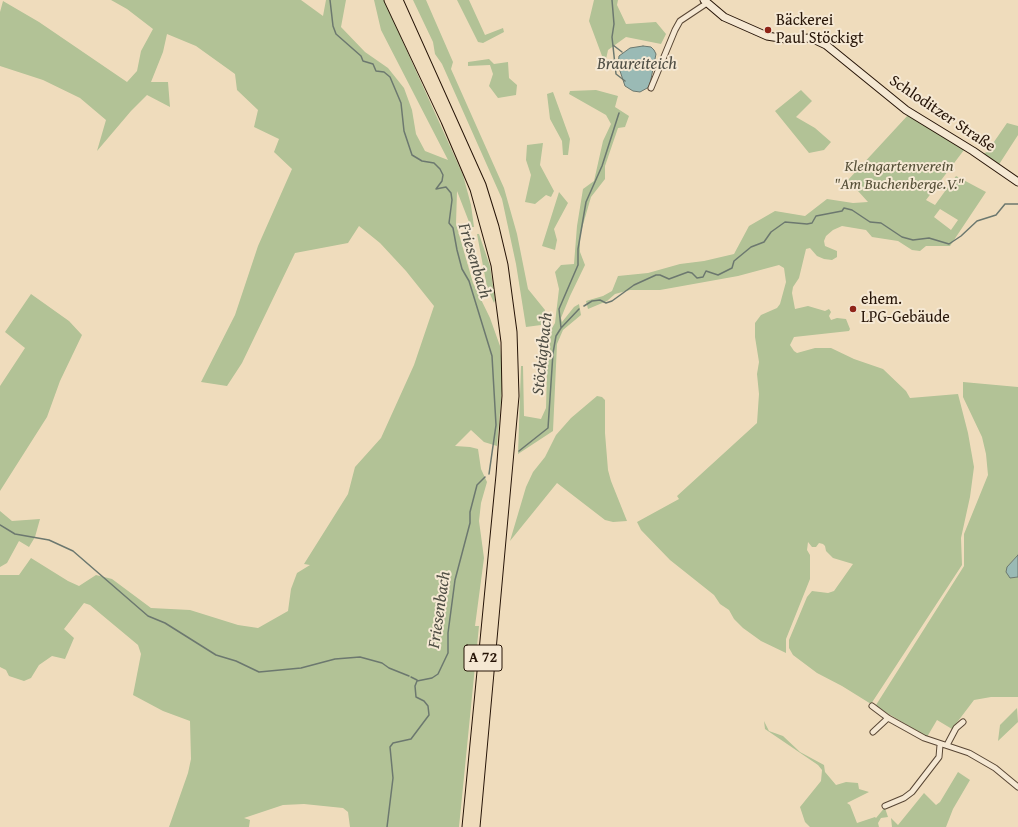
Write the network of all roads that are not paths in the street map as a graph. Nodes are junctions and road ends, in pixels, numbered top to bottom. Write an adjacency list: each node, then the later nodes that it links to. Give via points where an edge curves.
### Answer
1 (389, 0): 6 (highway, A 72, via 475,189 496,265 502,301 507,369)
2 (398, 0): 6 (highway, A 72, via 481,185 503,265 510,309 514,364 514,396)
3 (706, 2): 4 (street, via 680,21 674,30); 5 (street, Schloditzer Straße, via 724,17 768,36 786,39 811,38 826,45 906,110)
4 (652, 88)
5 (1018, 182)
6 (504, 475): 7 (highway, A 72)
7 (503, 490): 16 (highway, A 72); 17 (highway, A 72)
8 (872, 706): 9 (street)
9 (888, 718): 11 (street); 12 (street)
10 (962, 722): 13 (street)
11 (873, 732)
12 (940, 744): 13 (street); 15 (street, via 939,757 912,792)
13 (947, 745): 14 (street, via 970,752 984,760)
14 (1018, 787)
15 (885, 806)
16 (467, 827)
17 (475, 827)

